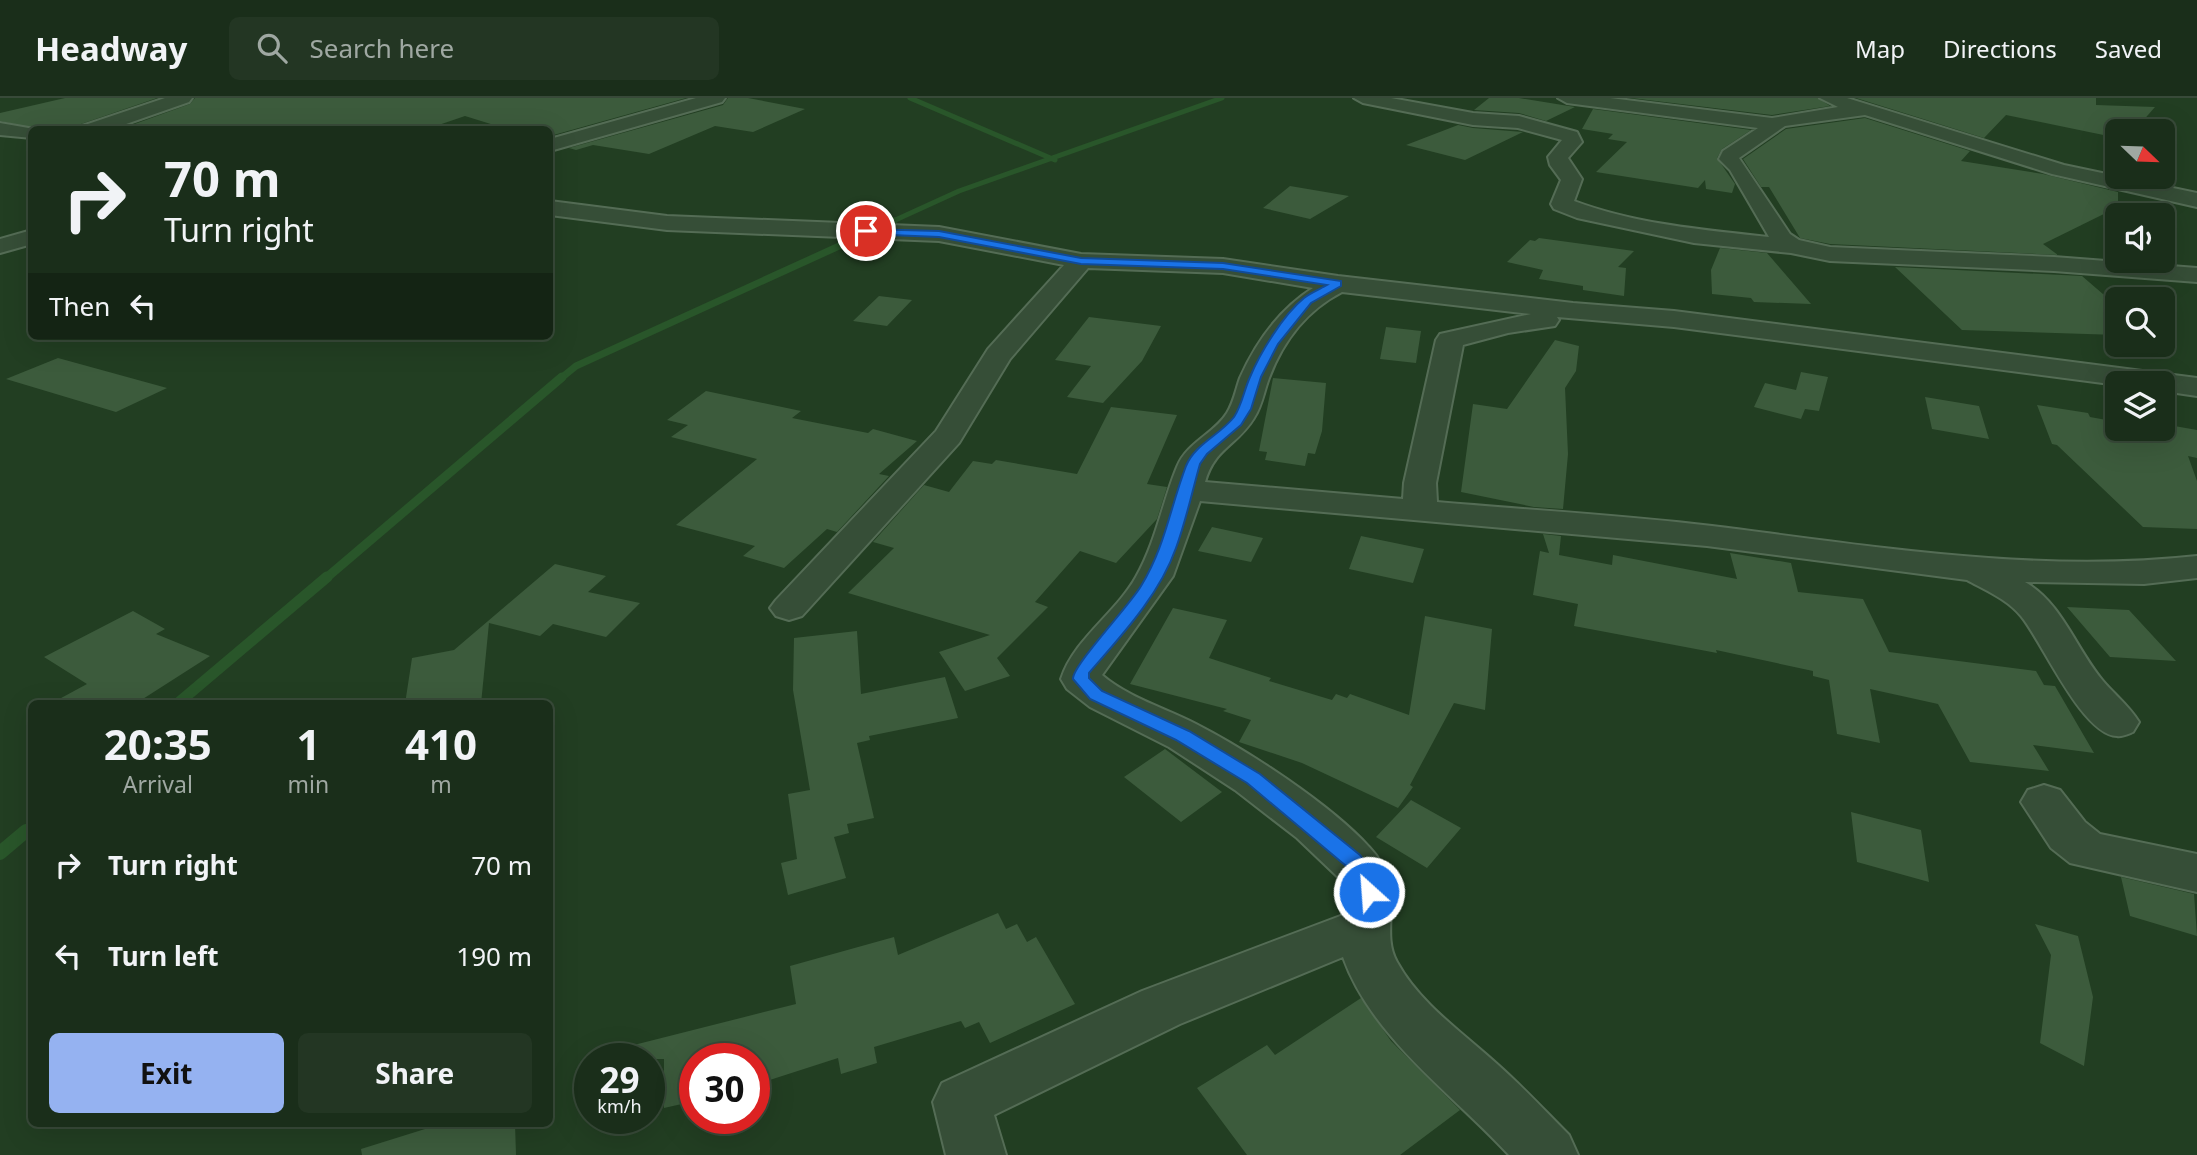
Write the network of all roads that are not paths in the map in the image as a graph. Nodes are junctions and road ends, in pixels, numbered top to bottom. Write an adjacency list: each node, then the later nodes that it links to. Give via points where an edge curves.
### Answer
1 (183, 98): 9 (street)
2 (716, 98): 12 (street)
3 (1363, 98): 17 (street, via 1473,119 1523,115 1572,139 1558,157 1572,179 1561,200 1572,209 1693,236)
4 (1567, 98): 8 (street)
5 (1829, 98): 7 (street)
6 (1908, 102): 7 (street)
7 (1876, 112): 8 (street, via 1847,110); 13 (street, via 2059,170)
8 (1774, 124): 17 (street, via 1729,159 1780,238)
9 (101, 126)
10 (0, 129): 11 (street)
11 (28, 132)
12 (553, 144)
13 (2197, 200)
14 (553, 208): 18 (street, via 667,223 939,234)
15 (28, 238): 16 (street)
16 (0, 246)
17 (1791, 246): 19 (street, via 1830,254)
18 (1081, 261): 20 (street, via 1223,266); 27 (street, via 998,355 948,436)
19 (2197, 275)
20 (1338, 284): 21 (street); 23 (street, via 1307,300 1291,317 1255,377 1245,409 1193,464)
21 (1597, 313): 22 (street); 24 (street, via 1507,325 1450,340 1420,483)
22 (2197, 387)
23 (1188, 490): 24 (street); 31 (street, via 1169,550 1148,589 1087,662 1081,679 1096,695 1182,735 1253,778 1328,837 1365,875)
24 (1420, 512): 26 (street, via 1707,536)
25 (2197, 567): 26 (street, via 2144,573)
26 (1977, 570): 28 (street, via 2035,608 2087,689)
27 (789, 608)
28 (2118, 722)
29 (2044, 802): 30 (street, via 2068,835 2087,850)
30 (2197, 873)
31 (1367, 927): 32 (street, via 1281,956 1051,1056 962,1102); 33 (street, via 1374,971 1411,1021)
32 (976, 1155)
33 (1548, 1155)

